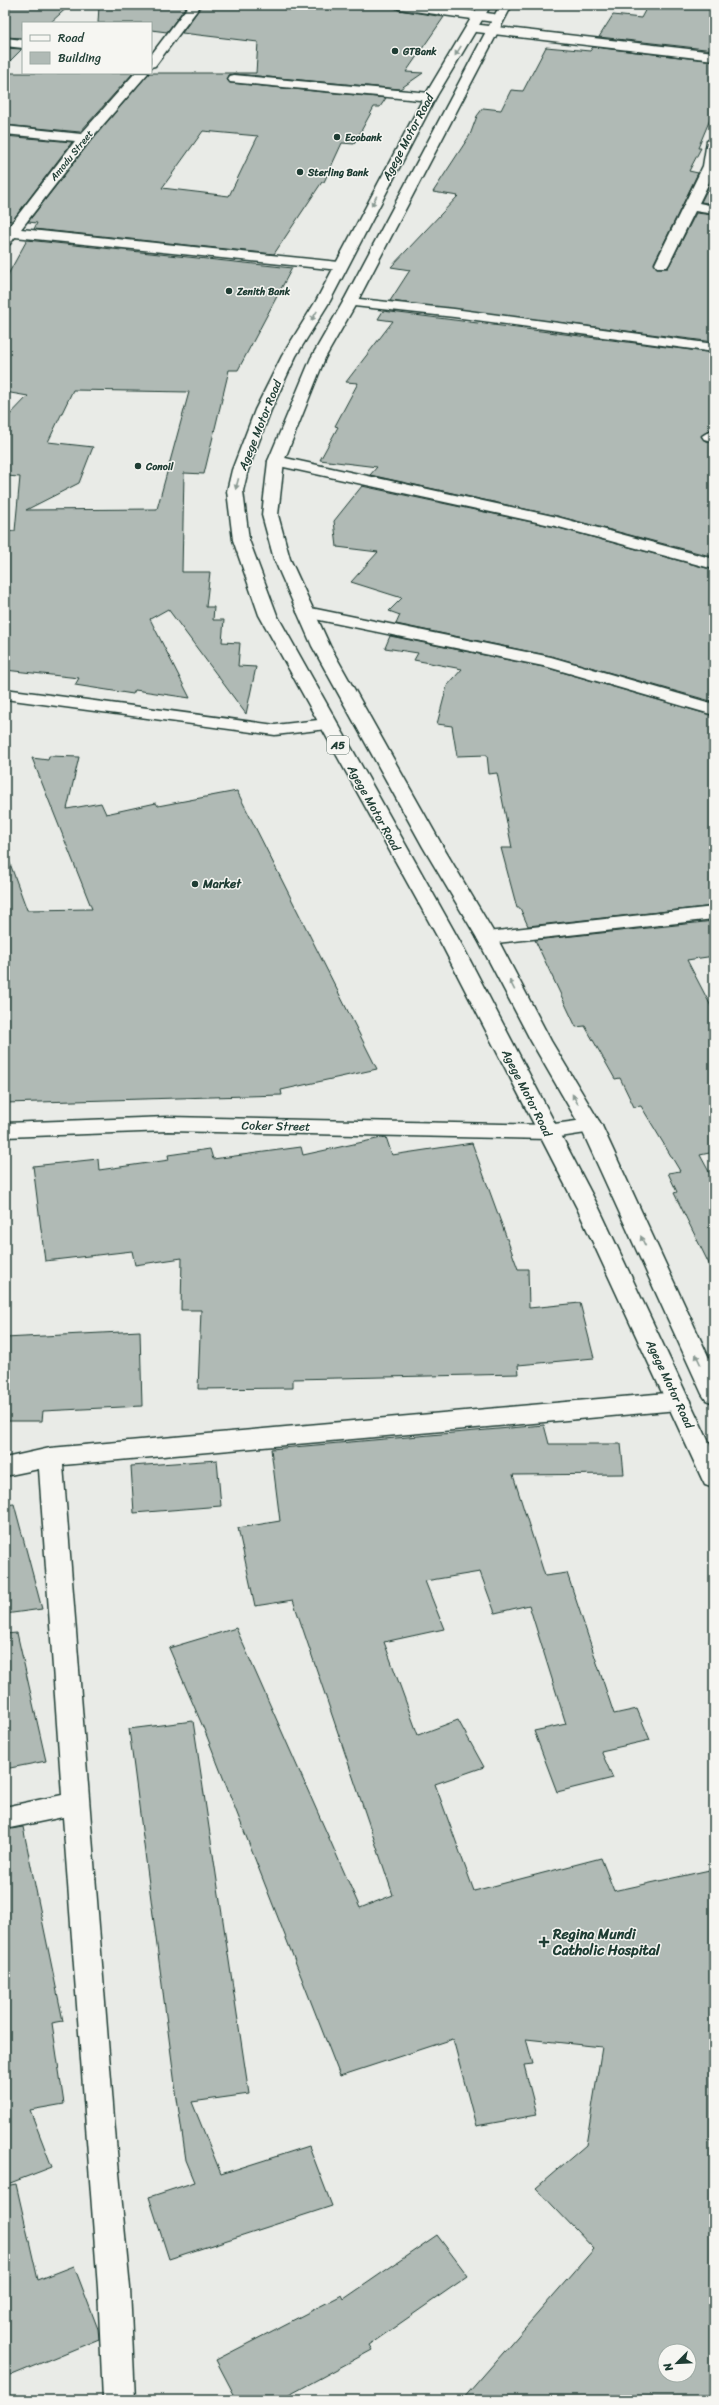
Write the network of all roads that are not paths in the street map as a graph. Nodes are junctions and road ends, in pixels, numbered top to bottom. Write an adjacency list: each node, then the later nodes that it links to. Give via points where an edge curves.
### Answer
1 (196, 5): 8 (main road)
2 (398, 5): 3 (main road)
3 (479, 16): 4 (main road); 11 (main road, Agege Motor Road / A5, one-way to 11)
4 (499, 18): 7 (main road); 20 (main road, Agege Motor Road)
5 (5, 42): 6 (main road)
6 (22, 44)
7 (714, 56)
8 (153, 59)
9 (141, 74): 13 (main road, Amodu Street)
10 (234, 79): 11 (main road)
11 (430, 97): 19 (main road, Agege Motor Road / A5, one-way to 19)
12 (5, 130): 13 (main road)
13 (84, 138): 17 (main road, Amodu Street)
14 (714, 143): 15 (main road, via 710,166)
15 (692, 206): 16 (main road); 18 (main road)
16 (714, 210)
17 (7, 235): 19 (main road)
18 (662, 264)
19 (339, 266): 27 (main road, Agege Motor Road / A5, one-way to 27, via 323,301 289,356 263,410 240,470 235,491 241,540 268,615)
20 (350, 302): 21 (main road, via 454,313); 22 (main road, Agege Motor Road, via 318,358)
21 (714, 348)
22 (276, 461): 23 (main road, via 557,522); 24 (main road, Agege Motor Road, via 270,515 282,559)
23 (714, 564)
24 (306, 612): 26 (main road, via 551,662); 29 (main road, Agege Motor Road, via 321,646 432,847)
25 (5, 694): 27 (main road, via 275,730)
26 (714, 710)
27 (327, 724): 32 (main road, Agege Motor Road / A5, via 453,947)
28 (714, 913): 29 (main road)
29 (488, 938): 30 (main road, Agege Motor Road, one-way to 29, via 541,1041)
30 (591, 1126): 32 (main road, Coker Street); 33 (main road, Agege Motor Road, one-way to 30)
31 (5, 1130): 32 (main road, Coker Street, via 168,1124)
32 (547, 1132): 34 (main road, Agege Motor Road / A5, via 588,1208)
33 (712, 1385)
34 (678, 1401): 35 (main road); 37 (main road, Agege Motor Road / A5)
35 (50, 1457): 36 (main road); 38 (main road)
36 (5, 1467)
37 (714, 1479)
38 (77, 1803): 39 (main road); 40 (main road, via 100,2131 114,2288)
39 (5, 1818)
40 (119, 2400)

